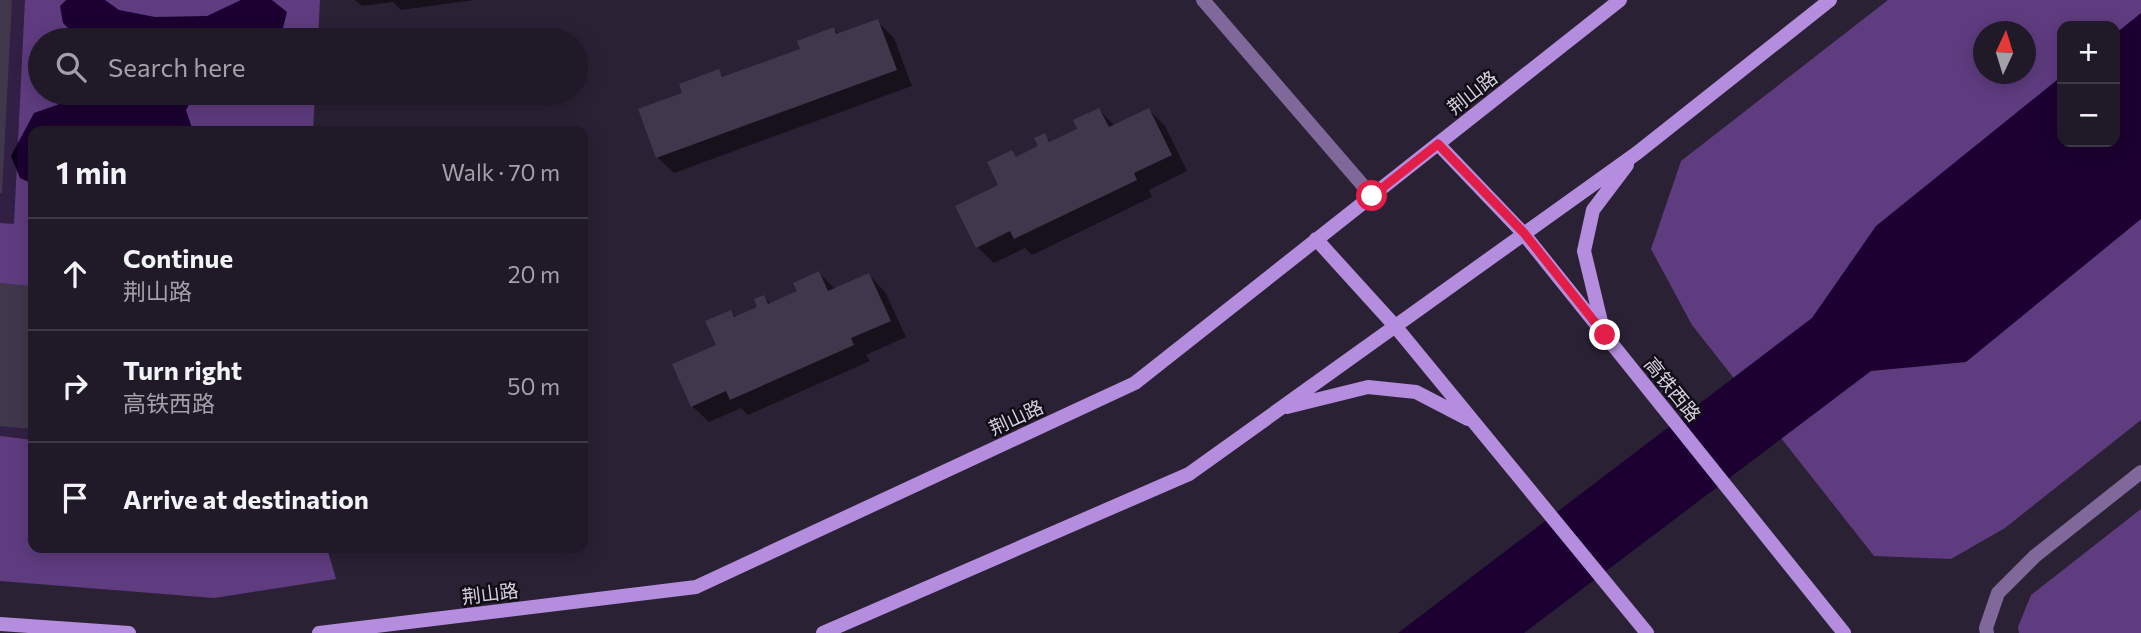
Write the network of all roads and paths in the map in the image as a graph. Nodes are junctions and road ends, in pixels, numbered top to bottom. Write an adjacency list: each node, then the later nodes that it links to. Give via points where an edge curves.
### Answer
1 (1203, 0): 6 (street)
2 (1620, 0): 4 (main road, 荆山路)
3 (1830, 0): 5 (main road)
4 (1438, 144): 6 (main road, 荆山路); 7 (main road, 高铁西路)
5 (1636, 153): 7 (main road); 10 (main road, via 1593,210 1584,251)
6 (1372, 196): 8 (main road, 荆山路)
7 (1524, 233): 9 (main road); 10 (main road, 高铁西路)
8 (1316, 239): 9 (main road); 16 (main road, 荆山路, via 1135,383 696,587)
9 (1395, 326): 11 (main road); 12 (main road)
10 (1605, 335): 19 (main road, 高铁西路)
11 (1279, 409): 12 (main road, via 1368,387 1416,392); 17 (main road, via 1189,474)
12 (1474, 423): 18 (main road)
13 (2141, 472): 20 (street, via 2035,556 1998,593)
14 (0, 624): 15 (main road)
15 (129, 633)
16 (319, 633)
17 (823, 633)
18 (1647, 633)
19 (1844, 633)
20 (1987, 633)

